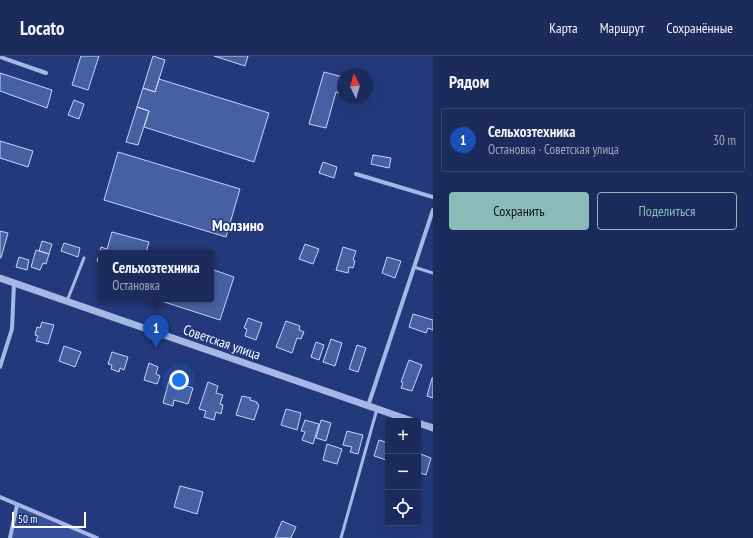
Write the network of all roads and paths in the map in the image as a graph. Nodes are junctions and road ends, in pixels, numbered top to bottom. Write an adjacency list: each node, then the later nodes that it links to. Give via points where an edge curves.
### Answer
1 (0, 57): 2 (street)
2 (46, 73)
3 (356, 174): 4 (street)
4 (433, 197)
5 (433, 210): 7 (street)
6 (84, 258): 11 (lane)
7 (414, 267): 8 (lane); 13 (street)
8 (433, 273)
9 (0, 278): 10 (street, Советская улица)
10 (14, 284): 11 (street, Советская улица); 12 (street, via 12,329)
11 (67, 302): 13 (street, Советская улица)
12 (0, 367)
13 (368, 406): 14 (street, Советская улица)
14 (377, 409): 15 (street, Советская улица); 22 (lane)
15 (403, 418)
16 (421, 424): 17 (street)
17 (433, 428)
18 (0, 498): 19 (street)
19 (17, 505): 20 (street); 21 (street)
20 (10, 538)
21 (97, 538)
22 (341, 538)

